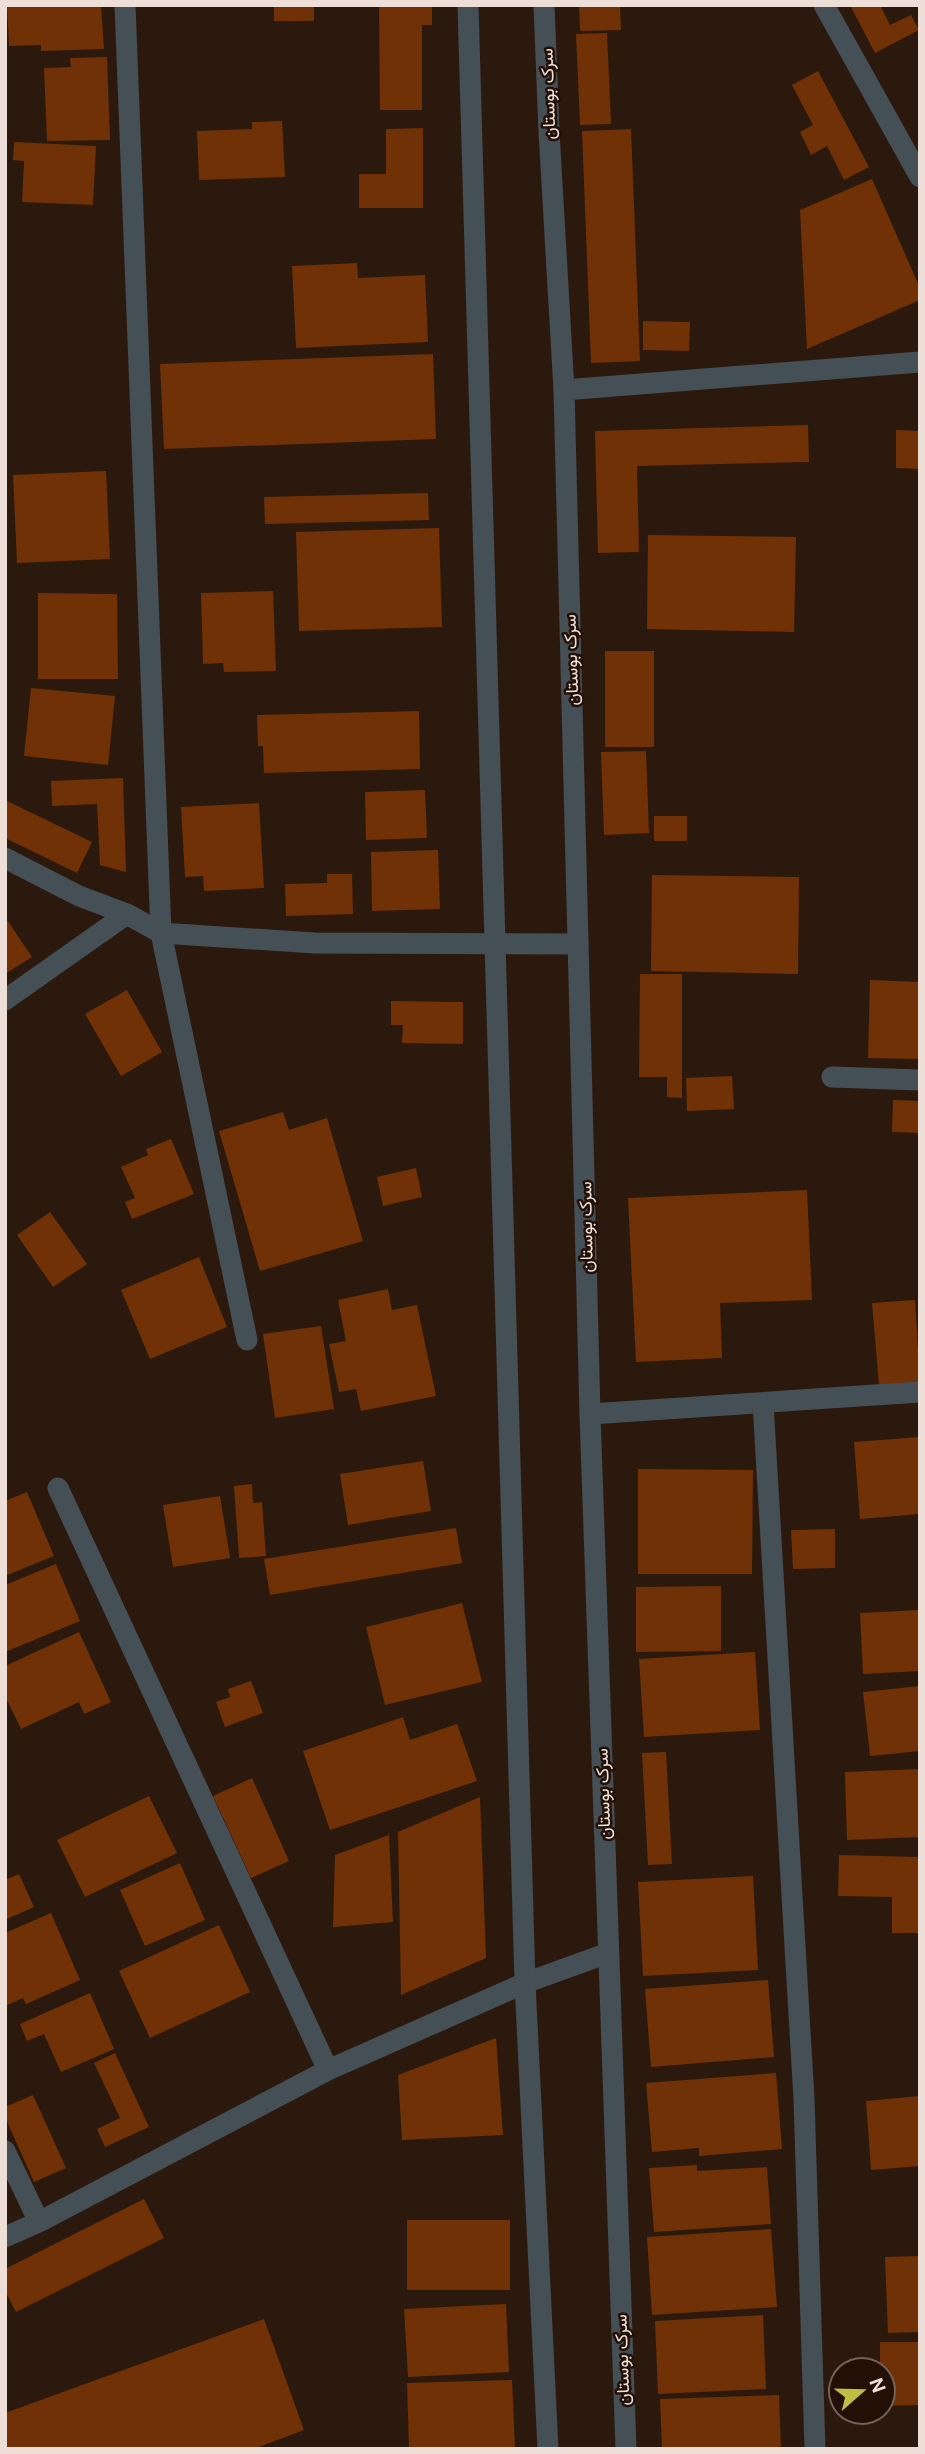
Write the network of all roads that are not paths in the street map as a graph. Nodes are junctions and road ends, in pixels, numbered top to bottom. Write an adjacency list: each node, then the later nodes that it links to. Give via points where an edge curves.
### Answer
1 (125, 5): 10 (street)
2 (468, 5): 12 (street)
3 (544, 5): 7 (street, سرک بوستان)
4 (824, 5): 5 (street)
5 (920, 177)
6 (920, 362): 7 (street)
7 (564, 390): 11 (street, سرک بوستان)
8 (5, 858): 9 (street, via 79,896)
9 (127, 914): 10 (street); 13 (street)
10 (161, 933): 12 (street, via 315,943); 16 (street)
11 (579, 944): 12 (street); 19 (street, سرک بوستان)
12 (496, 945): 22 (street)
13 (5, 1000)
14 (832, 1077): 15 (street)
15 (920, 1080)
16 (247, 1340)
17 (920, 1392): 18 (street)
18 (763, 1403): 19 (street); 29 (street, via 803,2085)
19 (590, 1414): 21 (street, سرک بوستان)
20 (58, 1488): 23 (street)
21 (608, 1953): 22 (street); 28 (street, سرک بوستان)
22 (525, 1983): 23 (street); 27 (street)
23 (328, 2070): 25 (street)
24 (5, 2151): 25 (street)
25 (38, 2222): 26 (street)
26 (5, 2237)
27 (548, 2449)
28 (626, 2449)
29 (815, 2449)

